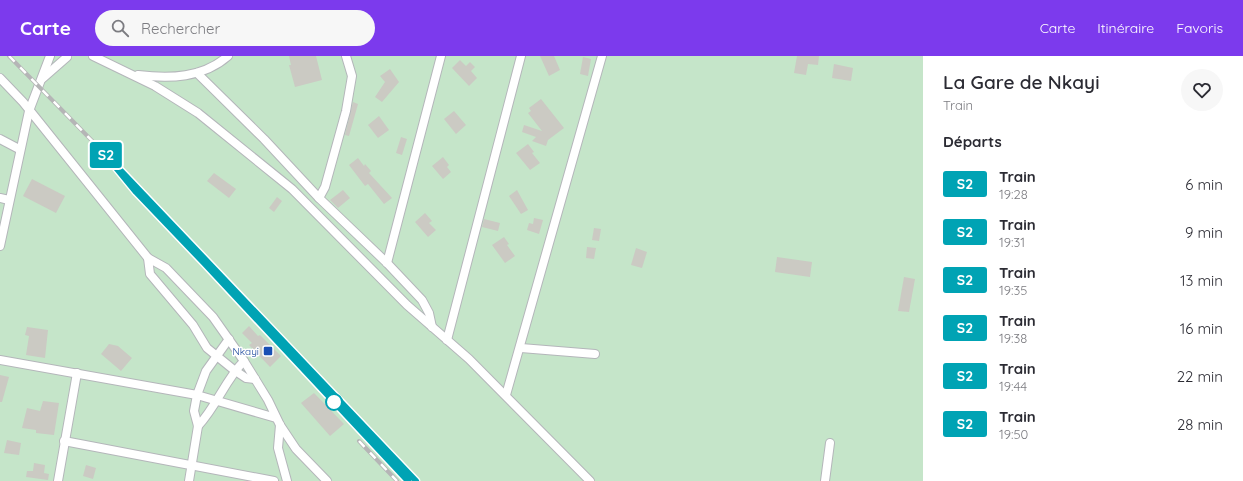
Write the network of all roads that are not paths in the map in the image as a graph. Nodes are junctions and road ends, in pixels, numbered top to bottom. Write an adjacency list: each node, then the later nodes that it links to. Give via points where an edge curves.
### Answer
1 (50, 56): 12 (street)
2 (68, 56): 12 (street)
3 (93, 56): 10 (street)
4 (228, 56): 9 (street, via 208,70)
5 (346, 56): 17 (street, via 352,76 346,111)
6 (441, 56): 21 (street)
7 (521, 56): 24 (street)
8 (602, 56): 25 (street)
9 (197, 73): 10 (street, via 169,77); 17 (street)
10 (134, 75): 22 (street, via 198,113 258,159 292,189)
11 (0, 78): 13 (street)
12 (41, 80): 13 (street)
13 (29, 111): 15 (street); 20 (street)
14 (0, 139): 15 (street)
15 (19, 150): 18 (street)
16 (0, 198): 18 (street)
17 (319, 198): 21 (street)
18 (9, 200): 19 (street)
19 (0, 246)
20 (148, 258): 23 (street, via 166,268); 27 (street, via 150,274)
21 (387, 263): 22 (street, via 422,300 429,313)
22 (432, 328): 24 (street)
23 (229, 339): 27 (street); 29 (street)
24 (447, 340): 34 (street)
25 (521, 348): 26 (street); 34 (street)
26 (595, 354)
27 (216, 357): 30 (street); 33 (street, via 206,371)
28 (0, 360): 31 (street)
29 (244, 361): 30 (street); 32 (street)
30 (234, 370): 32 (street, via 246,378); 35 (street)
31 (77, 373): 33 (street); 38 (street)
32 (255, 379): 36 (street)
33 (197, 395): 35 (street); 37 (street, via 194,411)
34 (506, 395): 46 (street)
35 (216, 401): 36 (street); 37 (street, via 208,416)
36 (278, 422): 44 (street, via 278,448); 45 (street, via 296,449)
37 (198, 426): 40 (street)
38 (64, 441): 40 (street); 41 (street)
39 (830, 443): 47 (street)
40 (191, 464): 42 (street); 43 (street)
41 (58, 481)
42 (188, 481)
43 (274, 481)
44 (286, 481)
45 (327, 481)
46 (590, 481)
47 (825, 481)

